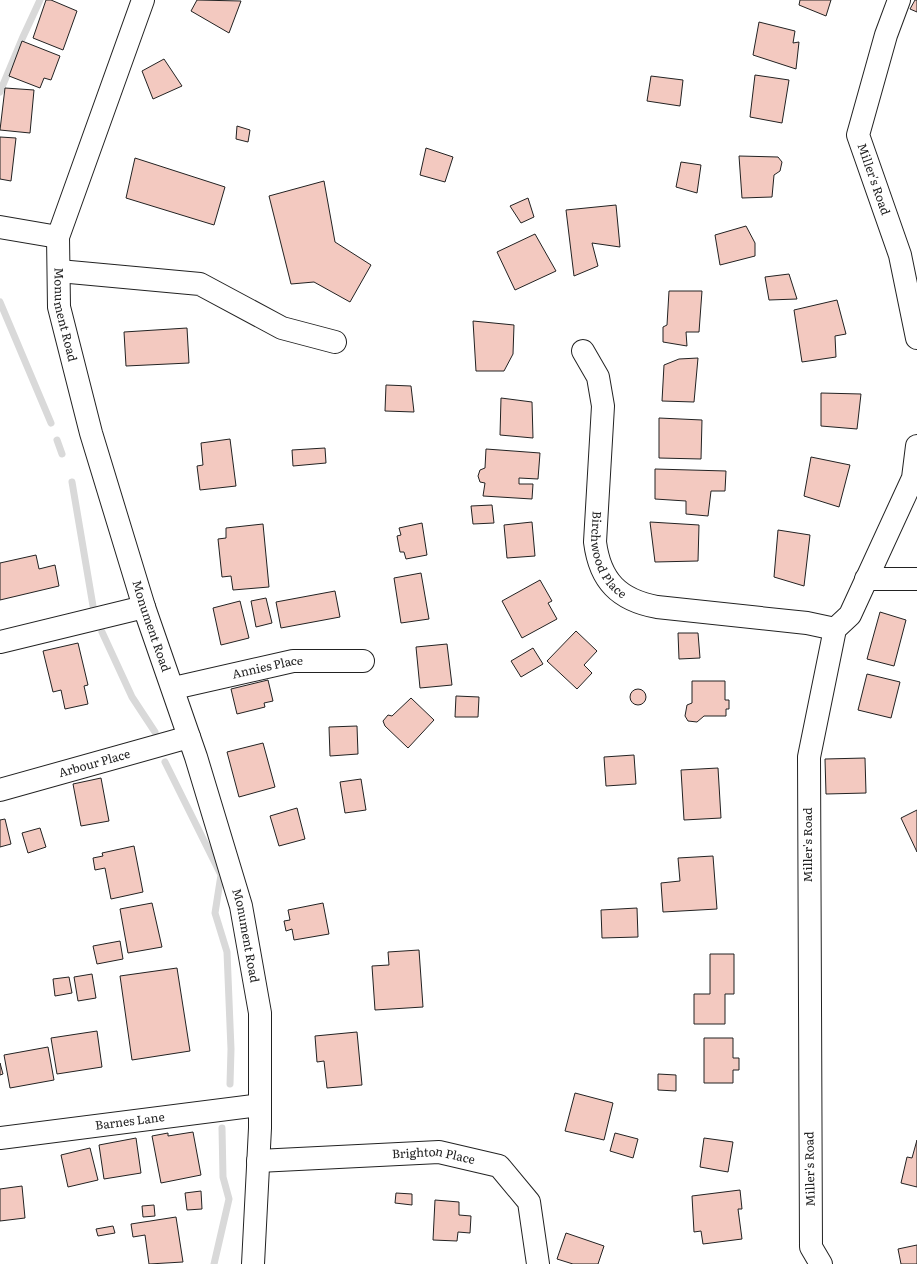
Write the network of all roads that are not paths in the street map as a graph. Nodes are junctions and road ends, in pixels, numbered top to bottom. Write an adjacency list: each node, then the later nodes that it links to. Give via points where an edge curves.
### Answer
1 (143, 0): 4 (street, Monument Road)
2 (899, 0): 6 (street, Miller's Road, via 886,35 858,135 900,255)
3 (0, 227): 4 (street)
4 (58, 237): 5 (street, Monument Road)
5 (59, 271): 7 (street, via 200,284 282,328); 12 (street, Monument Road, via 59,307 87,418)
6 (917, 338)
7 (335, 342)
8 (583, 351): 13 (street, Birchwood Place, via 598,377 603,406 595,542 602,569 618,592 645,605 807,623)
9 (917, 446): 10 (street, via 913,478)
10 (866, 579): 11 (street); 13 (street, via 850,615)
11 (917, 579)
12 (144, 607): 14 (street); 16 (street, Monument Road)
13 (835, 629): 24 (street, Miller's Road, via 809,757 811,1247)
14 (0, 642)
15 (363, 661): 16 (street, Annies Place, via 293,661)
16 (174, 688): 17 (street, Monument Road)
17 (189, 737): 18 (street, Arbour Place); 19 (street, Monument Road, via 241,906 260,1013)
18 (0, 790)
19 (260, 1105): 20 (street, Barnes Lane); 21 (street, Monument Road)
20 (0, 1138)
21 (258, 1161): 22 (street, Monument Road); 23 (street, Brighton Place, via 439,1152 499,1166 529,1202)
22 (253, 1264)
23 (538, 1264)
24 (821, 1264)

